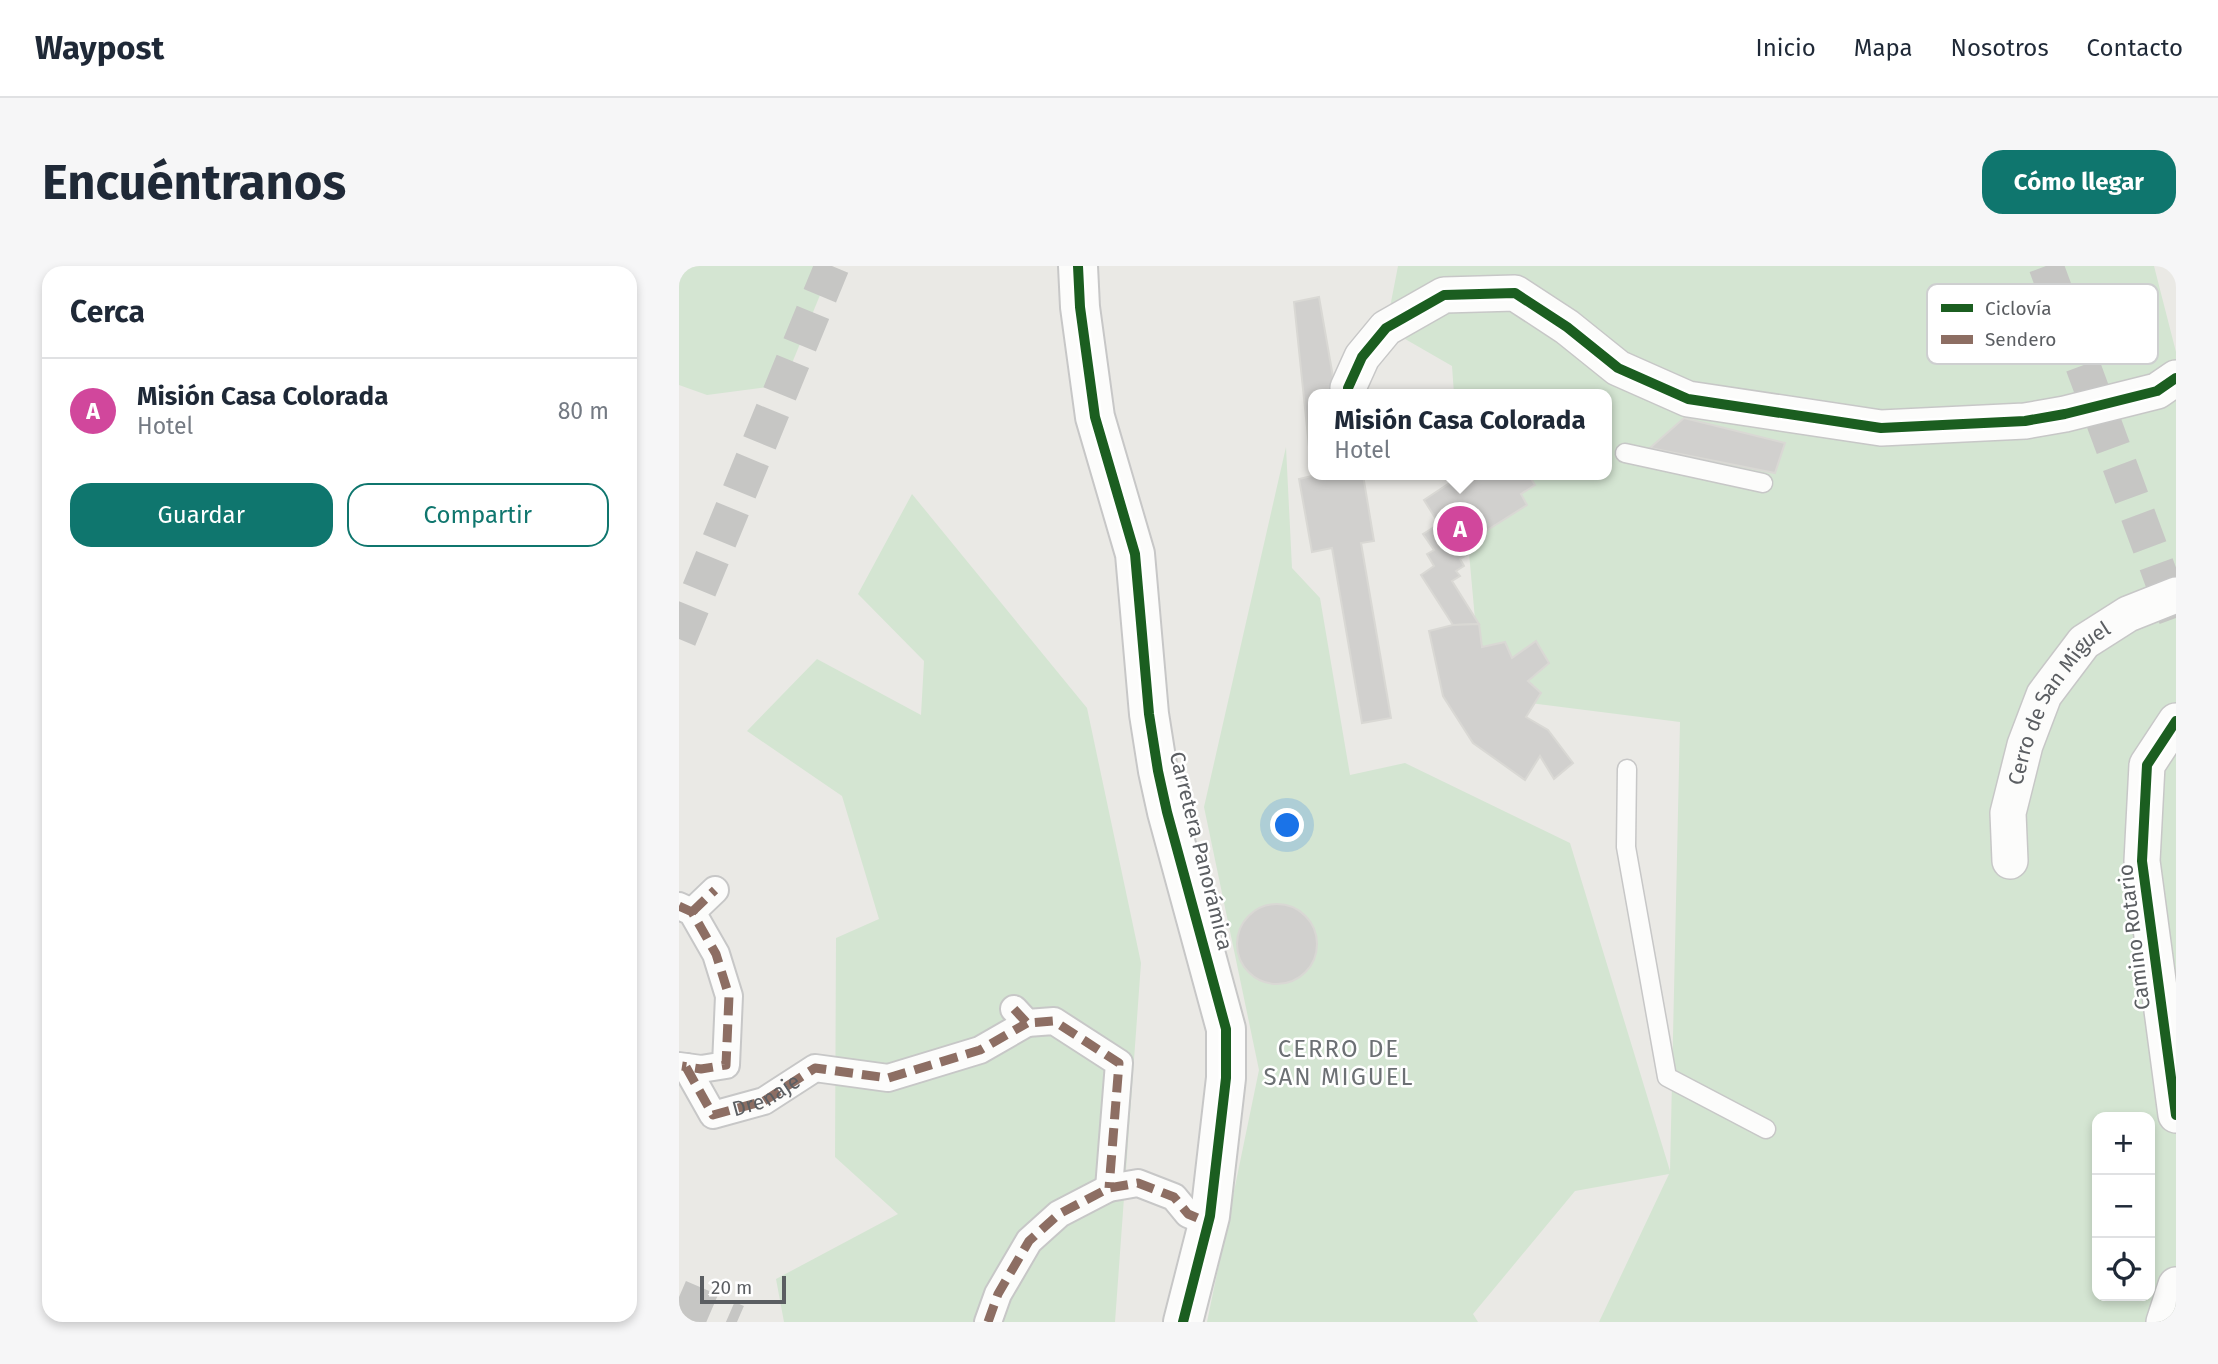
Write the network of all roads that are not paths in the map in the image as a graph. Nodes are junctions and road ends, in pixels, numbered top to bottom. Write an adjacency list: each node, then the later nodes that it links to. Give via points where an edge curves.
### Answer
1 (1078, 266): 16 (street, Carretera Panorámica, via 1095,417 1135,554 1158,771 1226,1029 1226,1077)
2 (2176, 377): 3 (street, via 2157,391 2025,421 1881,428 1688,399 1618,368 1515,293 1444,295 1421,308 1387,328 1362,357)
3 (1348, 388)
4 (1625, 453): 5 (lane)
5 (1763, 483)
6 (2176, 595): 9 (street, Cerro de San Miguel, via 2128,614 2084,642 2044,695 2025,745 2008,813)
7 (2176, 721): 13 (street, Camino Rotario, via 2147,765 2143,861)
8 (1627, 769): 14 (lane, via 1626,847 1667,1077)
9 (2010, 861)
10 (715, 890): 11 (street)
11 (686, 909): 12 (street, via 716,954 729,996 726,1065)
12 (683, 1066): 15 (street, Drenaje, via 713,1115 764,1101 815,1068 888,1078 980,1050 1020,1016 1054,1021 1119,1063)
13 (2176, 1115)
14 (1766, 1129)
15 (1109, 1188): 16 (street, via 1137,1183 1174,1197 1188,1214); 18 (street, via 1059,1214 1029,1241 998,1294)
16 (1209, 1223): 19 (street, Carretera Panorámica)
17 (2176, 1284): 20 (street)
18 (988, 1322)
19 (1183, 1322)
20 (2164, 1322)

